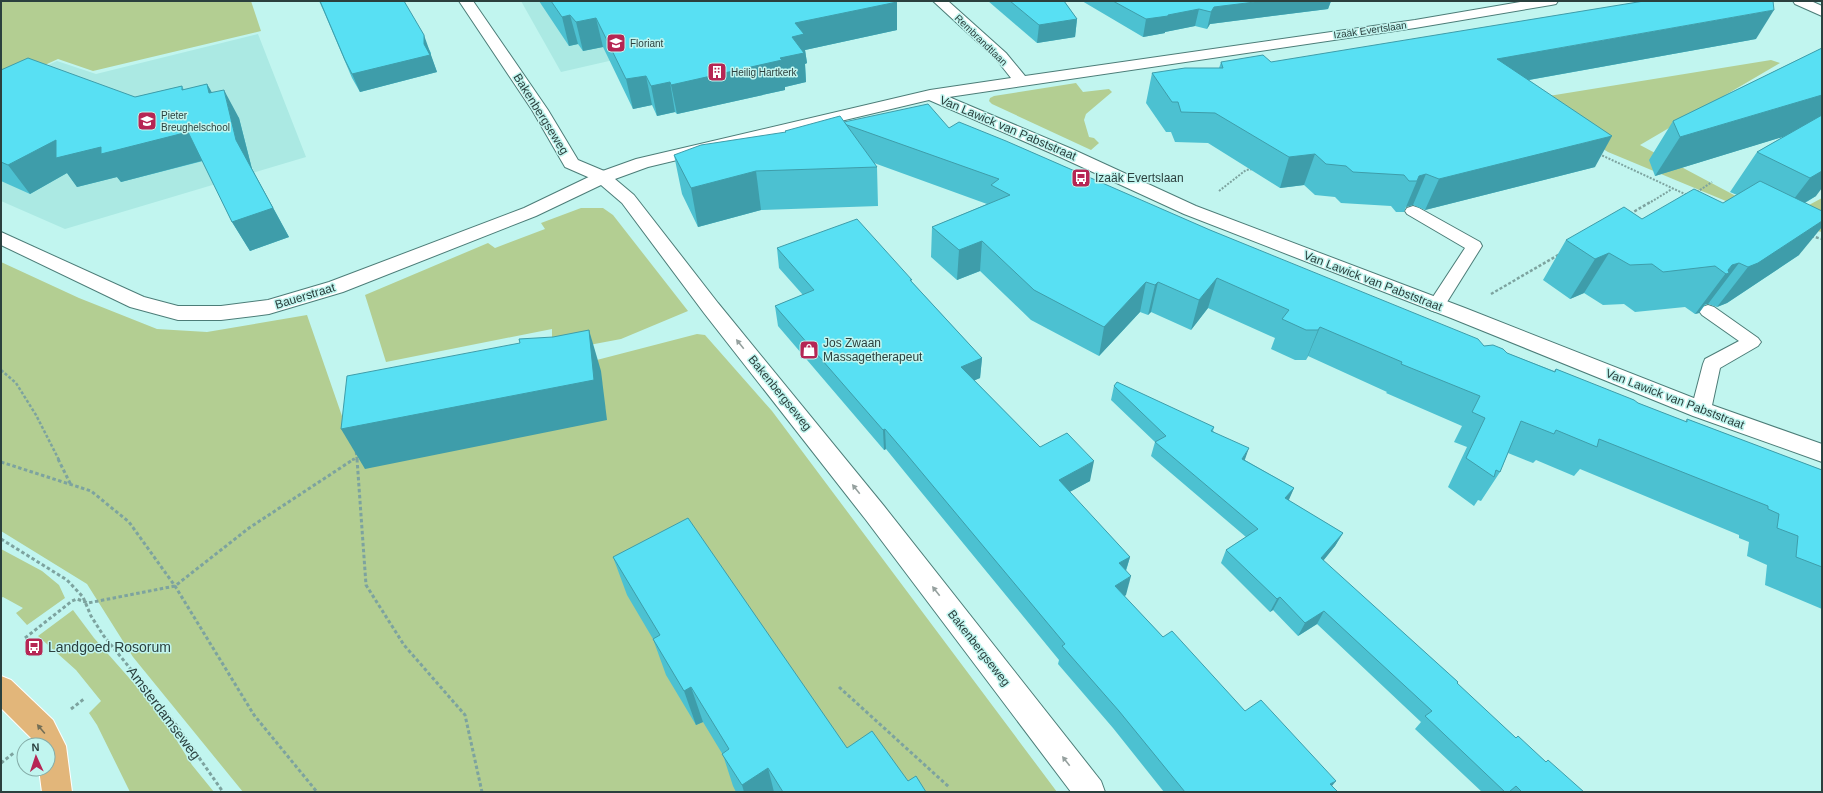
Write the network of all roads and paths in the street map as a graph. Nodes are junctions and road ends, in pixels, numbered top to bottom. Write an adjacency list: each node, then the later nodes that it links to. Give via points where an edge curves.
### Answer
1 (467, 1): 10 (street, Bakenbergseweg, via 572,163)
2 (940, 1): 6 (street, Rembrandtlaan, via 1001,56)
3 (1550, 1): 6 (street, Izaäk Evertslaan, via 1415,24)
4 (1800, 1): 5 (street)
5 (1822, 12)
6 (1021, 81): 7 (street, Izaäk Evertslaan)
7 (930, 95): 10 (street, Izaäk Evertslaan, via 642,163); 15 (street, Van Lawick van Pabststraat)
8 (1594, 152): 12 (path)
9 (1260, 167): 15 (path, via 1246,170)
10 (603, 178): 19 (street, Bauerstraat, via 530,212 336,287 269,307 221,313 178,312 137,302); 43 (street, Bakenbergseweg, one-way to 10, via 628,199)
11 (1712, 182): 13 (path)
12 (1673, 189): 14 (path); 17 (path)
13 (1695, 192)
14 (1689, 196)
15 (1190, 210): 22 (street, Van Lawick van Pabststraat)
16 (1413, 211): 22 (lane, via 1474,246)
17 (1624, 217)
18 (1807, 235): 20 (path)
19 (1, 238)
20 (1822, 239)
21 (1562, 253): 24 (path)
22 (1436, 306): 24 (street, Van Lawick van Pabststraat)
23 (1708, 311): 26 (lane, via 1752,342 1712,364)
24 (1458, 313): 26 (street, Van Lawick van Pabststraat)
25 (1, 370): 31 (path, via 16,382)
26 (1701, 410): 28 (street, Van Lawick van Pabststraat)
27 (356, 450): 29 (path)
28 (1822, 453)
29 (356, 458): 33 (path, via 249,528); 42 (path, via 366,584 404,645 465,715)
30 (1, 462): 31 (path)
31 (71, 485): 33 (path, via 91,491 129,522)
32 (1, 539): 34 (path, Amsterdamseweg, via 67,580)
33 (175, 586): 34 (path, via 108,601 88,604); 41 (path, via 254,715)
34 (85, 602): 35 (path, via 77,599 72,601); 40 (path, Amsterdamseweg, via 103,635 177,726)
35 (25, 638)
36 (839, 687): 38 (path)
37 (1, 689): 39 (main road, one-way to 37, via 51,746 43,730)
38 (949, 787)
39 (57, 792)
40 (223, 792)
41 (317, 792)
42 (482, 792)
43 (1090, 792)

